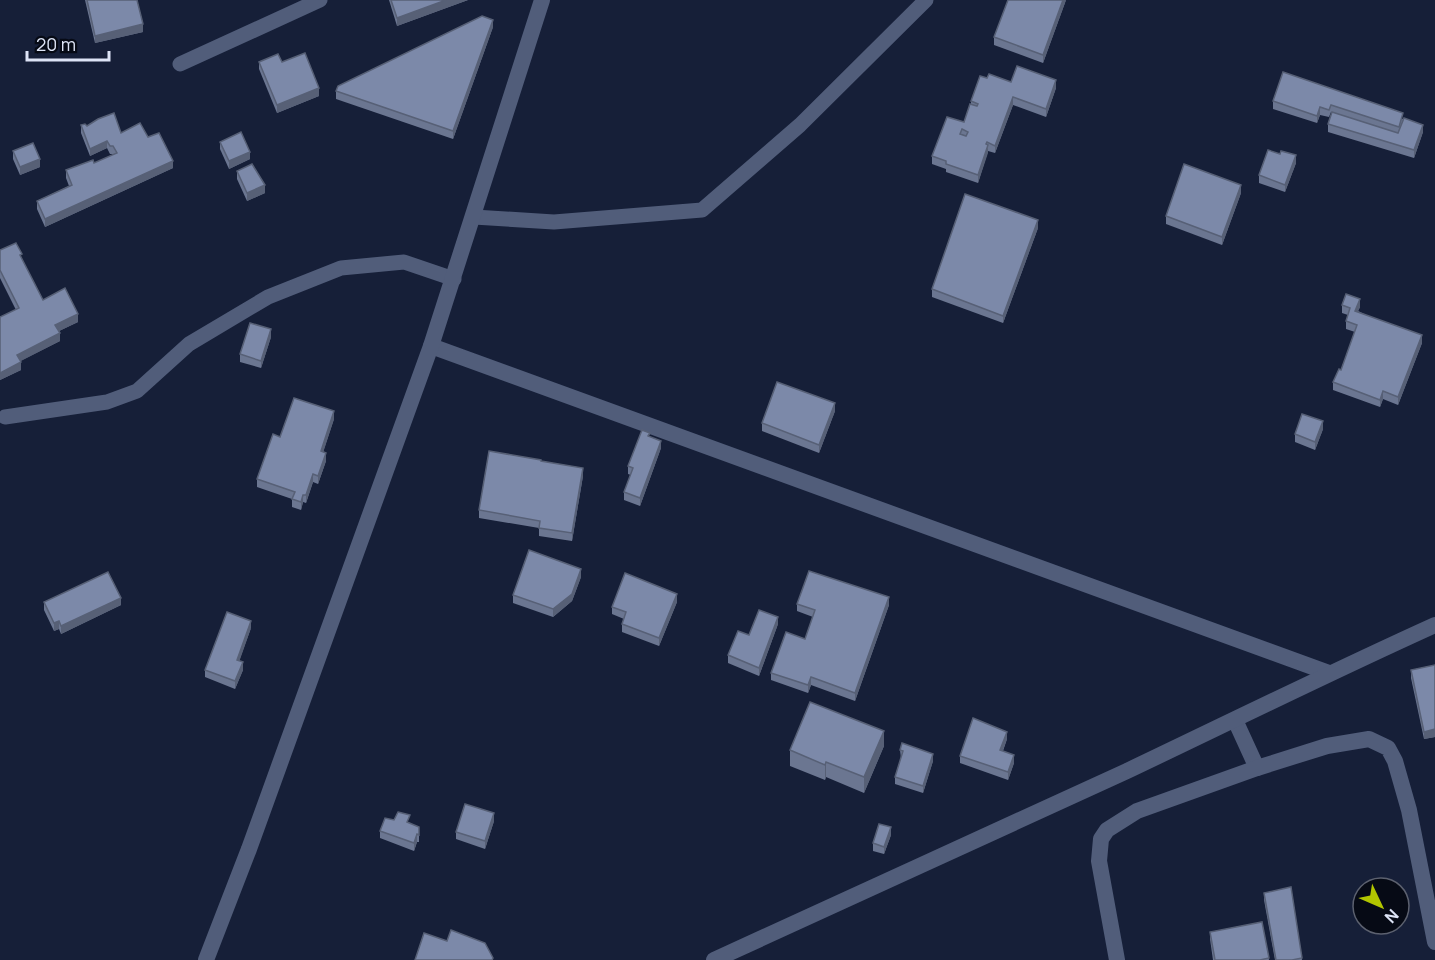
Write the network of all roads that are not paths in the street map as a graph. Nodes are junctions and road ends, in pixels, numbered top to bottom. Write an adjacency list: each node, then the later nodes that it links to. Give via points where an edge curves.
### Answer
1 (320, 0): 4 (lane)
2 (542, 0): 5 (street)
3 (926, 0): 5 (lane, via 800,125 702,210 554,222)
4 (180, 64)
5 (474, 217): 6 (street)
6 (454, 279): 7 (street); 8 (lane, via 404,262 341,268 268,297 189,344 137,392 107,402)
7 (431, 346): 10 (street); 14 (street)
8 (5, 417)
9 (1435, 625): 10 (street)
10 (1329, 673): 11 (street)
11 (1235, 720): 12 (street); 15 (street)
12 (1257, 768): 13 (street, via 1358,740 1369,739 1388,748 1409,810); 16 (street, via 1137,811 1107,830 1101,839 1099,861)
13 (1435, 942)
14 (206, 960)
15 (714, 960)
16 (1117, 960)

